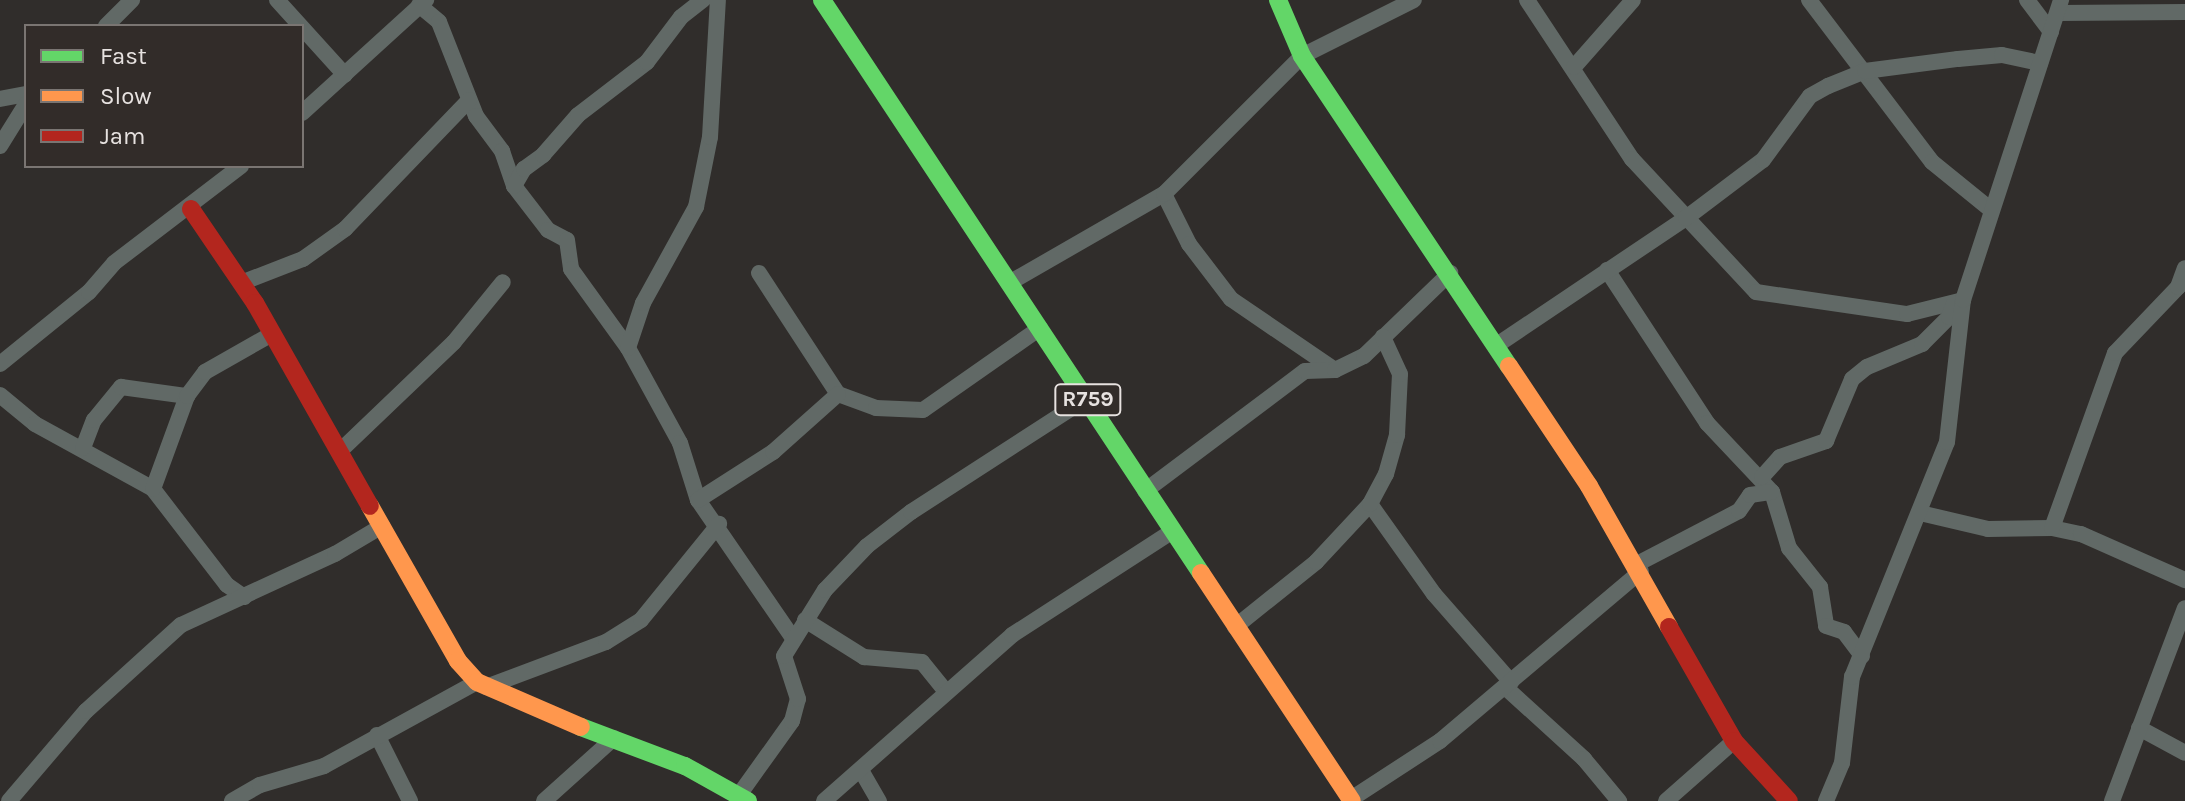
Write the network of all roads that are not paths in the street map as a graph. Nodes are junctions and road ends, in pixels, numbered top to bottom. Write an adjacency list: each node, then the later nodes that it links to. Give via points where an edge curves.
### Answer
1 (132, 0): 16 (street)
2 (277, 0): 17 (street)
3 (703, 0): 32 (street, via 681,17 647,62 578,115)
4 (718, 0): 49 (street, via 710,137 696,207 643,303)
5 (822, 0): 43 (street, R759)
6 (1278, 0): 20 (street)
7 (1414, 0): 13 (street)
8 (1527, 0): 22 (street)
9 (1633, 0): 22 (street)
10 (2027, 0): 19 (street)
11 (1811, 1): 23 (street)
12 (422, 3): 24 (street); 27 (street, via 439,22)
13 (1386, 6): 20 (street)
14 (2059, 7): 15 (street); 19 (street)
15 (2185, 12)
16 (108, 24)
17 (299, 24)
18 (304, 30): 24 (street)
19 (2051, 32): 21 (street)
20 (1302, 56): 33 (street); 40 (street)
21 (2040, 63): 23 (street, via 2002,55); 35 (street)
22 (1574, 67): 36 (street, via 1632,159)
23 (1865, 71): 35 (street, via 1932,162); 36 (street, via 1810,96 1763,160)
24 (345, 75): 29 (street)
25 (24, 94): 26 (street)
26 (0, 99)
27 (469, 100): 32 (street, via 502,151); 42 (street, via 345,229 303,259)
28 (24, 107): 30 (street)
29 (304, 111)
30 (0, 146)
31 (231, 168): 34 (street)
32 (514, 186): 49 (street, via 548,230 567,240 571,269)
33 (1164, 194): 43 (street); 51 (street, via 1189,244 1231,299)
34 (191, 209): 42 (street); 50 (street, via 114,263 89,292)
35 (1990, 209): 44 (street)
36 (1686, 218): 38 (street); 44 (street, via 1750,287 1767,296 1907,314)
37 (2185, 268): 67 (street, via 2178,287 2115,353)
38 (1607, 270): 48 (street); 58 (street, via 1707,423)
39 (759, 273): 52 (street)
40 (1450, 273): 47 (street); 48 (street)
41 (503, 282): 57 (street, via 454,342)
42 (241, 283): 46 (street)
43 (1009, 283): 45 (street, R759)
44 (1959, 302): 58 (street, via 1922,344 1867,367 1852,379 1826,441 1780,457); 64 (street, via 1947,442)
45 (1040, 328): 52 (street, via 923,410 876,408); 55 (street, R759)
46 (272, 334): 54 (street, via 205,372); 57 (street)
47 (1383, 337): 51 (street, via 1364,356); 63 (street, via 1400,374 1401,394 1395,450)
48 (1497, 345): 69 (street)
49 (628, 348): 62 (street, via 680,443)
50 (0, 364)
51 (1335, 370): 60 (street, via 1305,371)
52 (838, 394): 62 (street, via 773,452)
53 (0, 395): 56 (street, via 35,424)
54 (187, 396): 56 (street, via 121,387 94,420); 59 (street)
55 (1087, 398): 60 (street, R759); 73 (street, via 867,546)
56 (83, 448): 59 (street)
57 (339, 452): 66 (street)
58 (1762, 477): 61 (street)
59 (153, 489): 71 (street, via 227,585)
60 (1145, 491): 68 (street, R759)
61 (1772, 492): 69 (street, via 1750,495 1739,511); 76 (street, via 1789,548 1820,587 1826,626 1844,632)
62 (698, 500): 65 (street)
63 (1370, 504): 74 (street, via 1316,562); 78 (street)
64 (1920, 513): 67 (street, via 1988,529); 76 (street)
65 (719, 524): 75 (street); 77 (street, via 641,620 606,642)
66 (382, 526): 71 (street); 77 (street, via 458,661)
67 (2052, 528): 70 (street, via 2081,534)
68 (1173, 531): 74 (street, R759); 79 (street, via 1012,635)
69 (1639, 568): 78 (street); 83 (street)
70 (2180, 578): 72 (street)
71 (244, 597): 88 (street, via 181,625 162,640 86,711)
72 (2185, 607): 80 (street)
73 (805, 620): 75 (street); 79 (street, via 864,657 922,662)
74 (1235, 627): 87 (street, R759)
75 (793, 638): 86 (street, via 784,662 798,699 792,721)
76 (1862, 656): 97 (street, via 1844,716 1842,763)
77 (481, 685): 81 (street); 82 (street)
78 (1508, 685): 87 (street, via 1440,741); 94 (street)
79 (945, 690): 85 (street)
80 (2139, 728): 84 (street); 98 (street)
81 (377, 735): 89 (street, via 324,766 260,785); 90 (street)
82 (614, 738): 86 (street); 91 (street)
83 (1734, 741): 95 (street); 96 (street)
84 (2185, 753)
85 (862, 772): 92 (street); 93 (street)
86 (743, 798)
87 (1352, 800)
88 (9, 801)
89 (232, 801)
90 (410, 801)
91 (544, 801)
92 (824, 801)
93 (879, 801)
94 (1619, 801)
95 (1666, 801)
96 (1789, 801)
97 (1826, 801)
98 (2112, 801)

